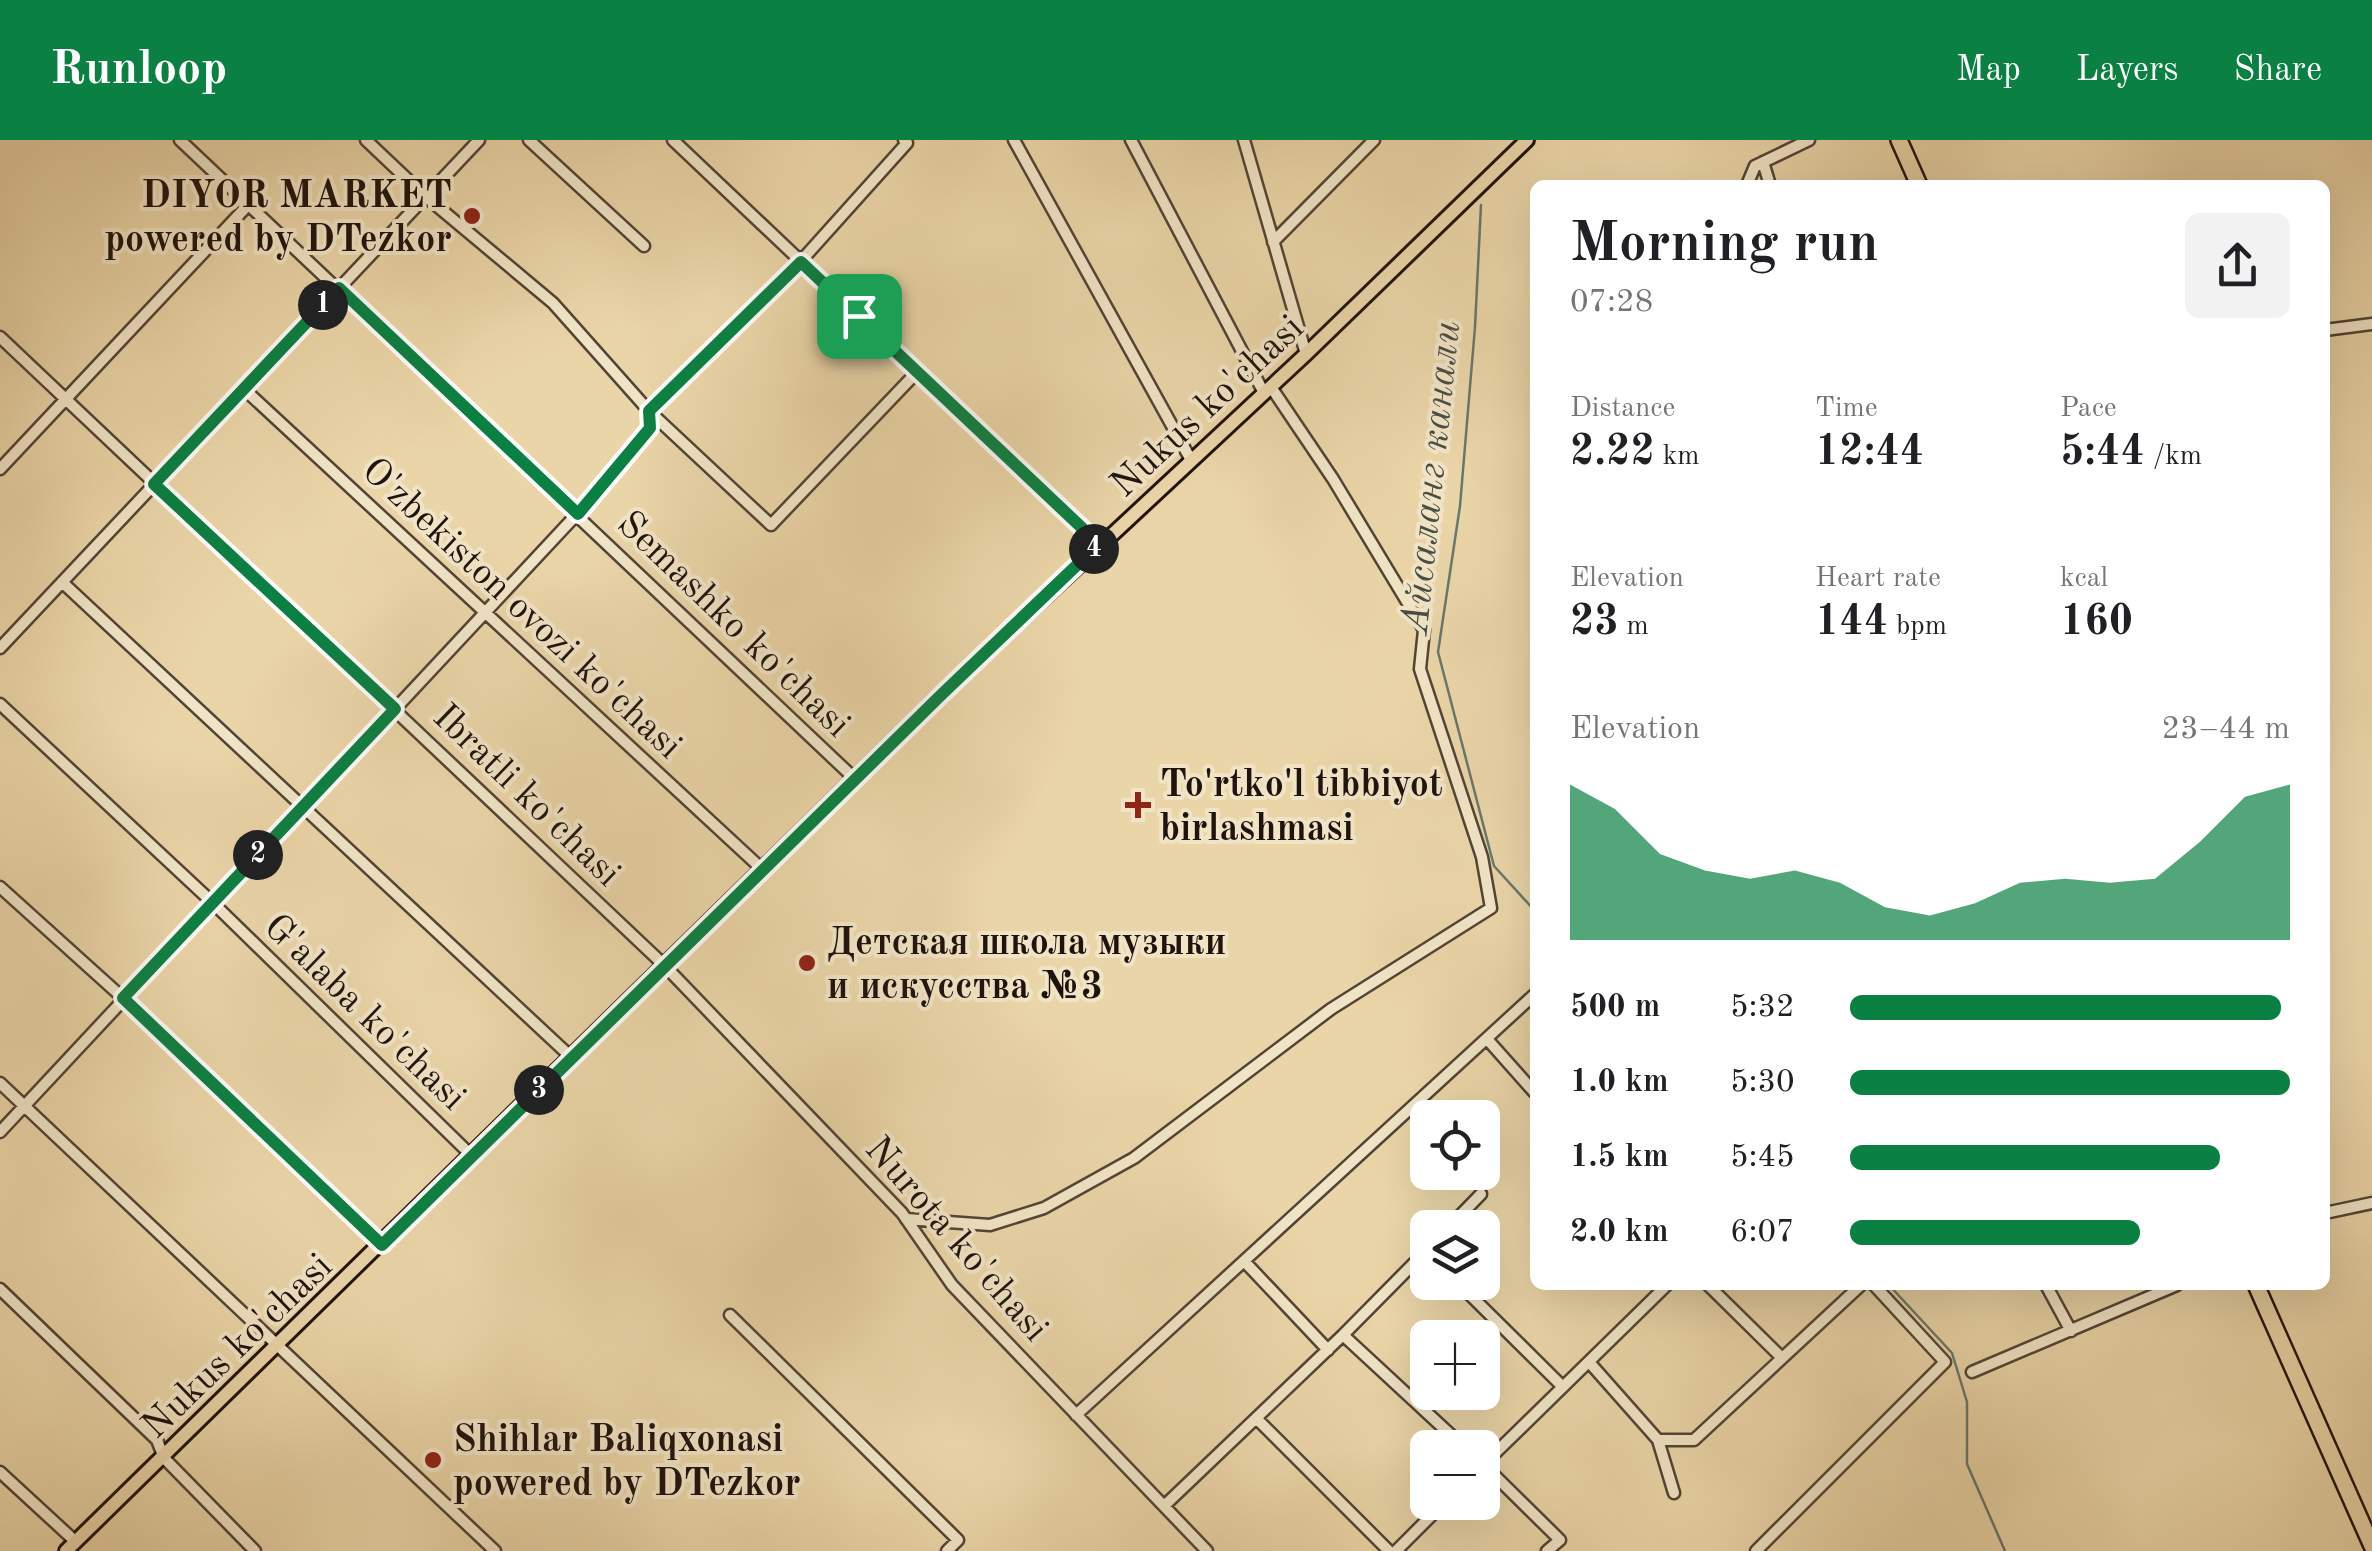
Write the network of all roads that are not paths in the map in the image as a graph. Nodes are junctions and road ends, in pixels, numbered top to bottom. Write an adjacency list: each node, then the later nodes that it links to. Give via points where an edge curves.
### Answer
1 (180, 140): 19 (street, Semashko ko'chasi)
2 (366, 140): 18 (street)
3 (478, 140): 18 (street)
4 (528, 140): 21 (street)
5 (673, 140): 22 (street)
6 (904, 140): 22 (street)
7 (1014, 140): 33 (street)
8 (1131, 140): 30 (street)
9 (1244, 140): 20 (street)
10 (1374, 140): 20 (street)
11 (1527, 140): 27 (main road, Nukus ko'chasi)
12 (1809, 140): 14 (street)
13 (1899, 140): 17 (highway)
14 (1763, 162): 15 (street); 16 (street)
15 (1750, 180)
16 (1768, 180)
17 (1917, 180)
18 (425, 196): 23 (street); 32 (street, via 553,303)
19 (248, 204): 23 (street, Semashko ko'chasi); 31 (street)
20 (1273, 242): 27 (street)
21 (644, 246)
22 (801, 262): 28 (street); 32 (street)
23 (339, 288): 29 (street); 36 (street, Semashko ko'chasi)
24 (2372, 324): 25 (street)
25 (2330, 329)
26 (0, 337): 31 (street, Ibratli ko'chasi)
27 (1306, 354): 30 (main road, Nukus ko'chasi)
28 (918, 372): 32 (street, via 770,525); 37 (street)
29 (244, 389): 35 (street); 39 (street, O'zbekiston ovozi ko'chasi)
30 (1267, 390): 33 (main road, Nukus ko'chasi); 62 (street, via 1332,479 1424,630 1420,669 1482,857 1492,908 1331,1009 1134,1158 1044,1208 990,1225)
31 (66, 400): 34 (street); 35 (street, Ibratli ko'chasi)
32 (649, 411): 36 (street, via 650,428)
33 (1191, 460): 37 (main road, Nukus ko'chasi)
34 (0, 469)
35 (154, 484): 38 (street); 42 (street, Ibratli ko'chasi)
36 (578, 514): 39 (street); 43 (street, Semashko ko'chasi)
37 (1099, 544): 43 (main road, Nukus ko'chasi)
38 (62, 582): 40 (street); 44 (street)
39 (485, 612): 42 (street); 45 (street, O'zbekiston ovozi ko'chasi)
40 (0, 648)
41 (0, 704): 47 (street, G'alaba ko'chasi)
42 (395, 709): 44 (street); 48 (street, Ibratli ko'chasi)
43 (855, 779): 45 (main road, Nukus ko'chasi)
44 (302, 808): 47 (street); 52 (street)
45 (762, 869): 48 (main road, Nukus ko'chasi)
46 (0, 887): 49 (street)
47 (213, 904): 49 (street); 57 (street, G'alaba ko'chasi)
48 (664, 965): 52 (main road, Nukus ko'chasi); 62 (street, Nurota ko'chasi)
49 (123, 998): 55 (street); 63 (street)
50 (1530, 999): 51 (street)
51 (1487, 1038): 54 (street); 64 (street)
52 (572, 1057): 57 (main road, Nukus ko'chasi)
53 (0, 1083): 55 (street)
54 (1530, 1087)
55 (24, 1106): 56 (street); 78 (street)
56 (0, 1132)
57 (472, 1156): 63 (main road, Nukus ko'chasi)
58 (1480, 1194): 60 (street)
59 (2372, 1203): 61 (street)
60 (1465, 1210)
61 (2330, 1212)
62 (906, 1218): 84 (street, Nurota ko'chasi, via 952,1285)
63 (382, 1245): 78 (main road, Nukus ko'chasi)
64 (1244, 1262): 79 (street); 84 (street)
65 (1410, 1268): 77 (street)
66 (0, 1288): 89 (street, via 158,1440)
67 (1662, 1290): 81 (street)
68 (1713, 1290): 80 (street)
69 (1856, 1290): 80 (street)
70 (1879, 1290): 103 (street, via 1946,1362)
71 (2049, 1290): 76 (street)
72 (2165, 1290): 76 (street)
73 (2258, 1290): 96 (highway)
74 (1475, 1300): 83 (street)
75 (730, 1315): 99 (street, via 958,1540)
76 (2071, 1331): 82 (street)
77 (1343, 1336): 79 (street); 86 (street)
78 (280, 1346): 89 (main road, Nukus ko'chasi); 98 (street)
79 (1328, 1350): 85 (street)
80 (1782, 1358): 87 (street, via 1694,1440)
81 (1588, 1362): 83 (street); 87 (street)
82 (1972, 1372)
83 (1563, 1388): 88 (street)
84 (1076, 1415): 93 (street, Nurota ko'chasi)
85 (1256, 1418): 93 (street); 101 (street)
86 (1446, 1430)
87 (1658, 1440): 92 (street)
88 (1500, 1449)
89 (164, 1458): 95 (main road, Nukus ko'chasi); 97 (street)
90 (0, 1472): 95 (street)
91 (1500, 1482): 102 (street, via 1560,1540)
92 (1674, 1493)
93 (1164, 1506): 100 (street, Nurota ko'chasi)
94 (1426, 1520): 101 (street)
95 (71, 1546)
96 (2372, 1546)
97 (255, 1551)
98 (496, 1551)
99 (946, 1551)
100 (1207, 1551)
101 (1392, 1551)
102 (1546, 1551)
103 (1756, 1551)

